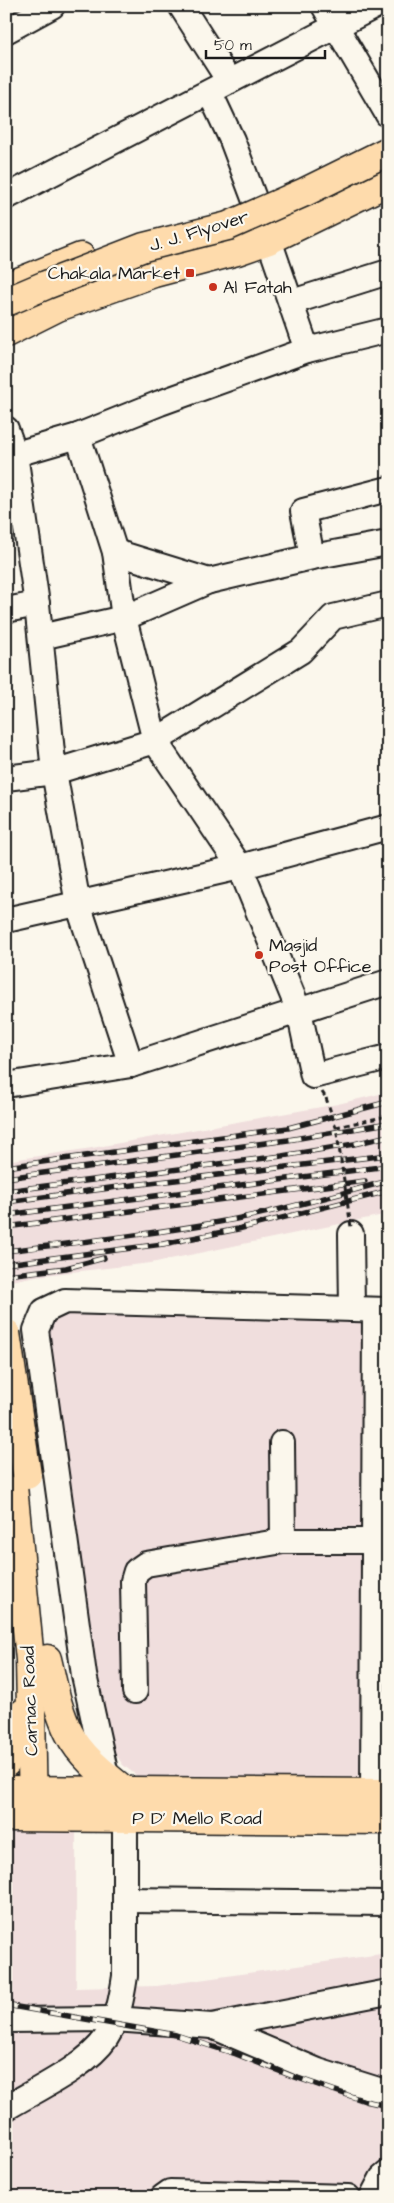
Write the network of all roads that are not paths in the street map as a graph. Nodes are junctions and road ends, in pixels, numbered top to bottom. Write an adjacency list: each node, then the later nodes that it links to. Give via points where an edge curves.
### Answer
1 (52, 6): 5 (street)
2 (181, 6): 6 (street)
3 (375, 6): 4 (street)
4 (330, 16): 6 (street); 7 (street)
5 (6, 31)
6 (220, 87): 12 (street); 13 (street, via 232,140)
7 (388, 115)
8 (388, 142): 13 (main road, via 283,195)
9 (388, 151): 17 (main road, J. J. Flyover, bridge, via 228,226 144,248)
10 (388, 164): 19 (main road, via 312,203 232,236 150,258 53,293)
11 (388, 182): 14 (main road)
12 (6, 197)
13 (255, 201): 16 (main road, via 222,214 142,236)
14 (269, 240): 18 (street); 21 (main road, via 154,273 58,308)
15 (388, 272): 18 (street)
16 (6, 287)
17 (6, 302)
18 (292, 302): 22 (street)
19 (6, 314)
20 (388, 330): 22 (street)
21 (6, 333)
22 (307, 350): 24 (street)
23 (6, 429): 25 (street)
24 (78, 436): 25 (street); 28 (street)
25 (10, 456): 31 (street)
26 (388, 489): 29 (street, via 303,511)
27 (388, 543): 29 (street)
28 (115, 552): 30 (street); 34 (street)
29 (312, 557): 30 (street)
30 (209, 581): 34 (street)
31 (37, 604): 33 (street); 35 (street)
32 (388, 604): 36 (street, via 333,617 301,652)
33 (6, 610)
34 (124, 618): 35 (street); 36 (street)
35 (41, 637): 37 (street)
36 (155, 741): 37 (street); 40 (street)
37 (54, 772): 38 (street); 41 (street)
38 (6, 778)
39 (388, 827): 40 (street)
40 (240, 867): 41 (street); 44 (street)
41 (78, 904): 42 (street); 46 (street)
42 (6, 920)
43 (388, 982): 44 (street)
44 (299, 1011): 45 (street, via 313,1076); 46 (street)
45 (388, 1057)
46 (131, 1065): 47 (street)
47 (6, 1085)
48 (351, 1231): 49 (street)
49 (372, 1310): 55 (street); 59 (street, via 64,1300 44,1311 36,1330 84,1675)
50 (6, 1333): 53 (main road, bridge)
51 (6, 1437): 53 (main road)
52 (282, 1444): 54 (street)
53 (20, 1476): 56 (main road)
54 (283, 1541): 55 (street); 57 (street, via 155,1562 136,1571 133,1581)
55 (374, 1541): 61 (street)
56 (39, 1659): 58 (main road); 59 (main road, via 69,1734 84,1754); 62 (main road, Carnac Road)
57 (135, 1691)
58 (6, 1763)
59 (115, 1783): 61 (main road, P D' Mello Road); 62 (main road, P D' Mello Road); 64 (street)
60 (6, 1790): 62 (main road)
61 (381, 1793)
62 (42, 1804): 63 (main road, P D' Mello Road); 64 (main road, P D' Mello Road)
63 (6, 1817)
64 (125, 1818): 65 (main road, P D' Mello Road); 66 (street)
65 (388, 1820)
66 (125, 1900): 67 (street); 69 (street, via 125,1976)
67 (388, 1902)
68 (388, 1992): 71 (street)
69 (114, 2019): 70 (street); 71 (street); 73 (street, via 107,2036 90,2057)
70 (6, 2020)
71 (212, 2026): 72 (street, via 318,2071)
72 (388, 2093)
73 (6, 2108)
74 (163, 2197): 75 (street, via 170,2192)
75 (348, 2197)

